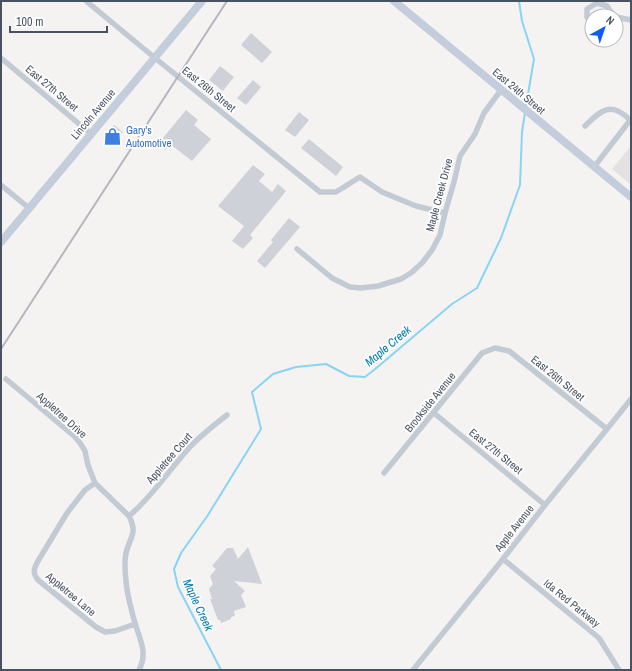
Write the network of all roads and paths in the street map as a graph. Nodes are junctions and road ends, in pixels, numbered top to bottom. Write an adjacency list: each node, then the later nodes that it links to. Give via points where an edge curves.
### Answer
1 (86, 1): 7 (street, East 26th Street)
2 (202, 1): 7 (street, Lincoln Avenue)
3 (394, 1): 8 (street, East 24th Street)
4 (589, 8): 5 (street, via 597,3)
5 (608, 8)
6 (1, 58): 11 (street, East 27th Street)
7 (155, 58): 11 (street, Lincoln Avenue); 16 (street, East 26th Street, via 320,192 336,192 360,177 382,192 416,206)
8 (501, 90): 12 (street, East 24th Street); 16 (street, Maple Creek Drive, via 484,113 475,134 460,156)
9 (631, 120): 10 (street, via 624,113 610,109 603,110); 12 (street)
10 (585, 126)
11 (91, 134): 15 (street, Lincoln Avenue)
12 (594, 167): 14 (street, East 24th Street)
13 (1, 185): 15 (street)
14 (631, 197)
15 (28, 208): 17 (street, Lincoln Avenue)
16 (445, 213): 18 (street, Maple Creek Drive, via 440,235 422,263 401,279 378,286 350,287 332,278)
17 (1, 242)
18 (297, 249)
19 (495, 348): 22 (street, Brookside Avenue, via 482,353); 24 (street, East 26th Street, via 509,351)
20 (6, 379): 26 (street, Appletree Drive, via 80,443 86,451)
21 (631, 398): 24 (street, Apple Avenue)
22 (434, 413): 25 (street, Brookside Avenue); 27 (street, East 27th Street)
23 (227, 415): 28 (street, Appletree Court, via 190,447)
24 (607, 429): 27 (street, Apple Avenue)
25 (384, 473)
26 (95, 483): 28 (street, Appletree Drive); 30 (street, Appletree Lane, via 85,490 67,513 38,561 34,569 35,575 105,632)
27 (545, 504): 29 (street, Apple Avenue)
28 (129, 516): 30 (street, via 134,528 125,567 128,596)
29 (503, 559): 32 (street, Apple Avenue); 33 (street, Ida Red Parkway, via 599,638)
30 (135, 624): 31 (street, via 143,654)
31 (139, 670)
32 (413, 670)
33 (619, 670)

